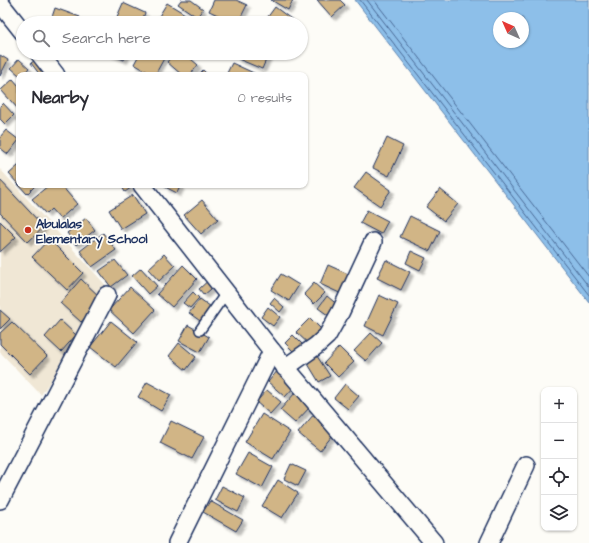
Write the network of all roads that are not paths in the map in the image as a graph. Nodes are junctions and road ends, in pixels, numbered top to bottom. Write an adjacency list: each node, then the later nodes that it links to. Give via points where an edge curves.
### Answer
1 (0, 3): 2 (street)
2 (16, 23)
3 (44, 60): 4 (street)
4 (54, 72)
5 (144, 188): 7 (street)
6 (373, 242): 11 (street, via 327,336)
7 (226, 293): 9 (lane); 10 (street)
8 (107, 295): 13 (street)
9 (200, 330)
10 (272, 351): 11 (street); 14 (street)
11 (286, 368): 15 (street)
12 (526, 466): 16 (street)
13 (0, 500)
14 (177, 543)
15 (434, 543)
16 (488, 543)

